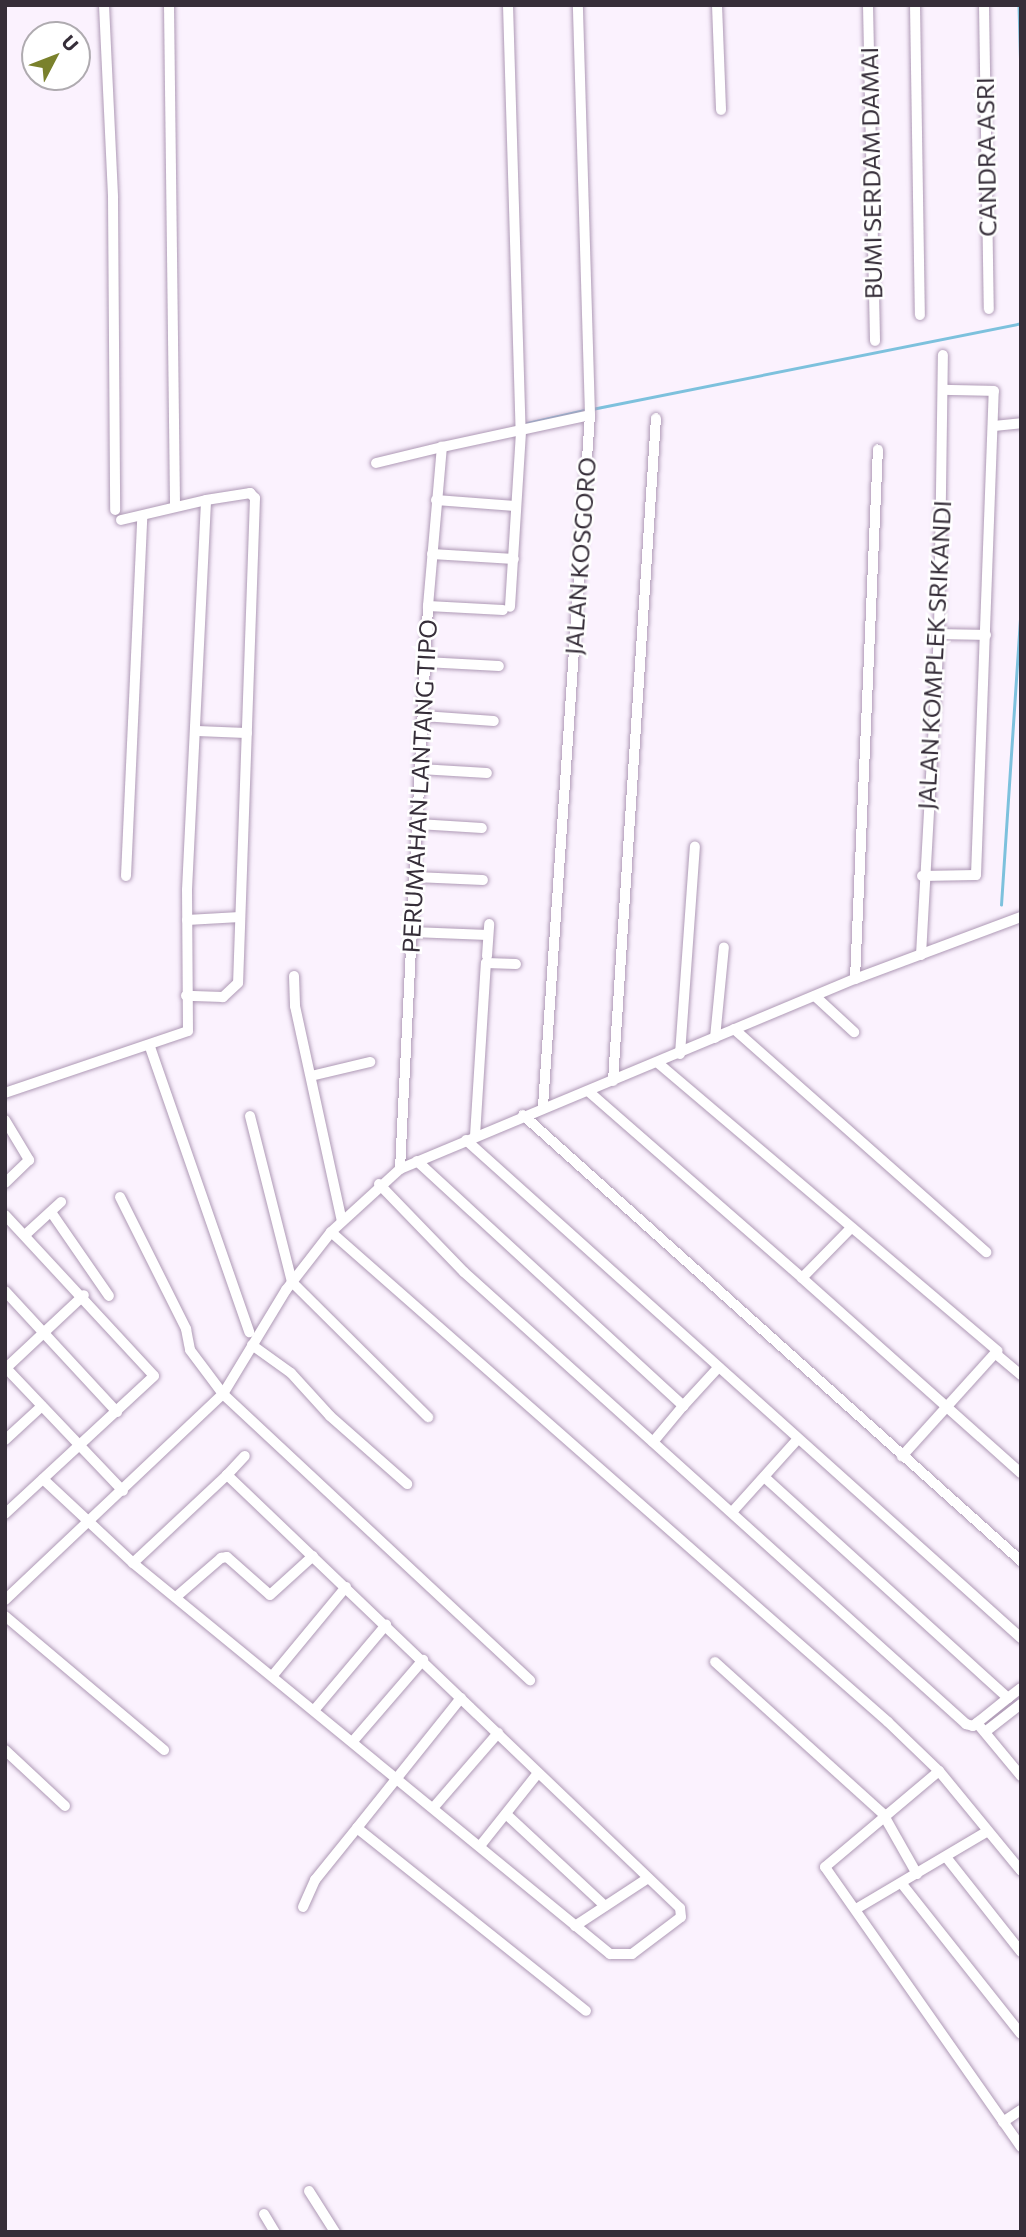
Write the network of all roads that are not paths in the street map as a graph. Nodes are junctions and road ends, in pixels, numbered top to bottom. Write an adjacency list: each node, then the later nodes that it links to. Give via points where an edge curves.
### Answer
1 (104, 5): 27 (street, via 113,198 118,515)
2 (169, 5): 25 (street)
3 (508, 5): 19 (street, via 517,418)
4 (578, 5): 15 (street, JALAN KOSGORO)
5 (717, 5): 9 (street)
6 (868, 5): 12 (street, BUMI SERDAM DAMAI)
7 (915, 5): 11 (street)
8 (984, 5): 10 (street, CANDRA ASRI)
9 (721, 110)
10 (989, 309)
11 (920, 315)
12 (875, 341)
13 (943, 355): 14 (street, JALAN KOMPLEK SRIKANDI)
14 (945, 390): 18 (street, via 994,391); 31 (street, JALAN KOMPLEK SRIKANDI)
15 (590, 410): 19 (street); 71 (street, JALAN KOSGORO)
16 (656, 418): 68 (street)
17 (1021, 423): 18 (street)
18 (994, 426): 32 (street)
19 (521, 432): 20 (street); 26 (street)
20 (442, 447): 22 (street); 24 (street, PERUMAHAN LANTANG TIPO)
21 (878, 449): 57 (street)
22 (376, 463)
23 (206, 500): 25 (street); 37 (street); 38 (street, via 250,493 255,498)
24 (436, 500): 26 (street); 28 (street, PERUMAHAN LANTANG TIPO)
25 (175, 506): 27 (street)
26 (515, 506): 29 (street)
27 (142, 517): 44 (street)
28 (432, 554): 29 (street); 30 (street, PERUMAHAN LANTANG TIPO)
29 (514, 559): 30 (street, via 506,608)
30 (428, 606): 33 (street, PERUMAHAN LANTANG TIPO)
31 (939, 634): 32 (street); 45 (street, JALAN KOMPLEK SRIKANDI)
32 (986, 635): 45 (street, via 976,875)
33 (425, 662): 34 (street); 35 (street, PERUMAHAN LANTANG TIPO)
34 (499, 666)
35 (423, 716): 36 (street); 39 (street, PERUMAHAN LANTANG TIPO)
36 (494, 721)
37 (196, 731): 38 (street); 50 (street)
38 (247, 733): 48 (street)
39 (420, 769): 40 (street); 41 (street, PERUMAHAN LANTANG TIPO)
40 (487, 773)
41 (418, 824): 42 (street); 46 (street, PERUMAHAN LANTANG TIPO)
42 (482, 828)
43 (695, 847): 64 (street)
44 (125, 876)
45 (922, 876): 53 (street, JALAN KOMPLEK SRIKANDI)
46 (415, 877): 47 (street); 51 (street, PERUMAHAN LANTANG TIPO)
47 (483, 880)
48 (240, 917): 50 (street); 58 (street, via 235,990 223,997)
49 (1021, 917): 53 (street)
50 (187, 920): 58 (street)
51 (412, 932): 54 (street, via 489,930); 77 (street, PERUMAHAN LANTANG TIPO)
52 (724, 947): 62 (street)
53 (921, 955): 57 (street)
54 (487, 956)
55 (516, 964): 75 (street, via 486,963)
56 (294, 976): 67 (street)
57 (855, 979): 59 (street)
58 (186, 996): 63 (street, via 188,1031)
59 (816, 997): 60 (street); 61 (street)
60 (734, 1029): 62 (street); 88 (street)
61 (854, 1032)
62 (716, 1038): 64 (street)
63 (150, 1047): 70 (street); 95 (street)
64 (680, 1054): 66 (street)
65 (370, 1062): 67 (street)
66 (658, 1063): 68 (street); 85 (street)
67 (310, 1076): 84 (street)
68 (613, 1082): 69 (street)
69 (588, 1091): 71 (street); 89 (street)
70 (5, 1093)
71 (543, 1106): 72 (street)
72 (523, 1115): 75 (street); 112 (street)
73 (250, 1116): 90 (street)
74 (5, 1120): 78 (street, via 29,1160)
75 (471, 1138): 76 (street); 99 (street)
76 (417, 1161): 77 (street); 103 (street)
77 (400, 1169): 79 (street)
78 (5, 1183)
79 (379, 1184): 84 (street); 109 (street, via 464,1272)
80 (120, 1198): 101 (street, via 186,1329 190,1350)
81 (61, 1202): 82 (street)
82 (51, 1212): 87 (street); 93 (street)
83 (5, 1214): 87 (street)
84 (342, 1221): 86 (street)
85 (851, 1228): 89 (street); 97 (street)
86 (331, 1232): 90 (street); 145 (street)
87 (25, 1235): 92 (street)
88 (986, 1252)
89 (802, 1278): 104 (street)
90 (292, 1282): 96 (street); 106 (street)
91 (5, 1291): 94 (street)
92 (84, 1295): 94 (street); 105 (street, via 154,1374)
93 (109, 1296)
94 (45, 1332): 98 (street); 105 (street)
95 (249, 1332)
96 (252, 1345): 101 (street); 117 (street, via 291,1373 330,1416)
97 (996, 1354): 100 (street); 104 (street)
98 (6, 1368): 102 (street)
99 (716, 1370): 103 (street); 108 (street)
100 (1021, 1375)
101 (223, 1394): 118 (street); 134 (street)
102 (42, 1406): 107 (street); 110 (street)
103 (683, 1406): 109 (street)
104 (948, 1407): 112 (street); 113 (street)
105 (117, 1412): 110 (street)
106 (428, 1417)
107 (5, 1440)
108 (797, 1440): 115 (street); 130 (street)
109 (653, 1442): 119 (street)
110 (79, 1446): 116 (street); 118 (street)
111 (245, 1456): 114 (street)
112 (902, 1456): 123 (street)
113 (1021, 1472)
114 (227, 1475): 122 (street); 124 (street)
115 (764, 1477): 119 (street); 137 (street)
116 (43, 1479): 120 (street); 121 (street)
117 (407, 1484)
118 (123, 1491): 121 (street)
119 (733, 1511): 140 (street, via 966,1724)
120 (5, 1514)
121 (89, 1524): 124 (street); 127 (street)
122 (313, 1556): 125 (street); 126 (street, via 270,1594 223,1557)
123 (1021, 1562)
124 (133, 1563): 126 (street)
125 (346, 1587): 129 (street); 133 (street)
126 (176, 1597): 133 (street)
127 (5, 1600)
128 (5, 1616): 144 (street)
129 (386, 1625): 131 (street); 139 (street)
130 (1021, 1638)
131 (423, 1660): 136 (street); 142 (street)
132 (715, 1662): 151 (street)
133 (274, 1675): 139 (street)
134 (530, 1680)
135 (1021, 1688): 137 (street)
136 (461, 1698): 141 (street); 148 (street)
137 (1008, 1698): 140 (street)
138 (1021, 1703): 140 (street)
139 (316, 1708): 142 (street)
140 (981, 1728): 147 (street)
141 (498, 1732): 146 (street); 150 (street)
142 (354, 1741): 148 (street)
143 (5, 1750): 149 (street)
144 (164, 1750)
145 (935, 1767): 151 (street); 154 (street)
146 (538, 1773): 152 (street); 159 (street)
147 (1021, 1776)
148 (397, 1778): 150 (street); 153 (street)
149 (65, 1806)
150 (434, 1807): 155 (street)
151 (881, 1813): 158 (street); 163 (street, via 825,1865)
152 (506, 1814): 155 (street); 161 (street)
153 (357, 1828): 162 (street, via 315,1880); 166 (street)
154 (988, 1831): 156 (street); 157 (street)
155 (480, 1846): 164 (street)
156 (946, 1857): 158 (street); 165 (street)
157 (1021, 1871)
158 (917, 1874): 160 (street)
159 (648, 1878): 161 (street); 164 (street, via 682,1914 632,1954 617,1958)
160 (902, 1884): 163 (street); 167 (street)
161 (606, 1906): 164 (street)
162 (303, 1907)
163 (856, 1909): 169 (street)
164 (575, 1926)
165 (1021, 1952)
166 (586, 2011)
167 (1021, 2034)
168 (1021, 2110): 169 (street)
169 (1003, 2122): 170 (street)
170 (1021, 2147)
171 (309, 2191): 174 (street)
172 (264, 2214): 173 (street)
173 (275, 2232)
174 (335, 2232)

